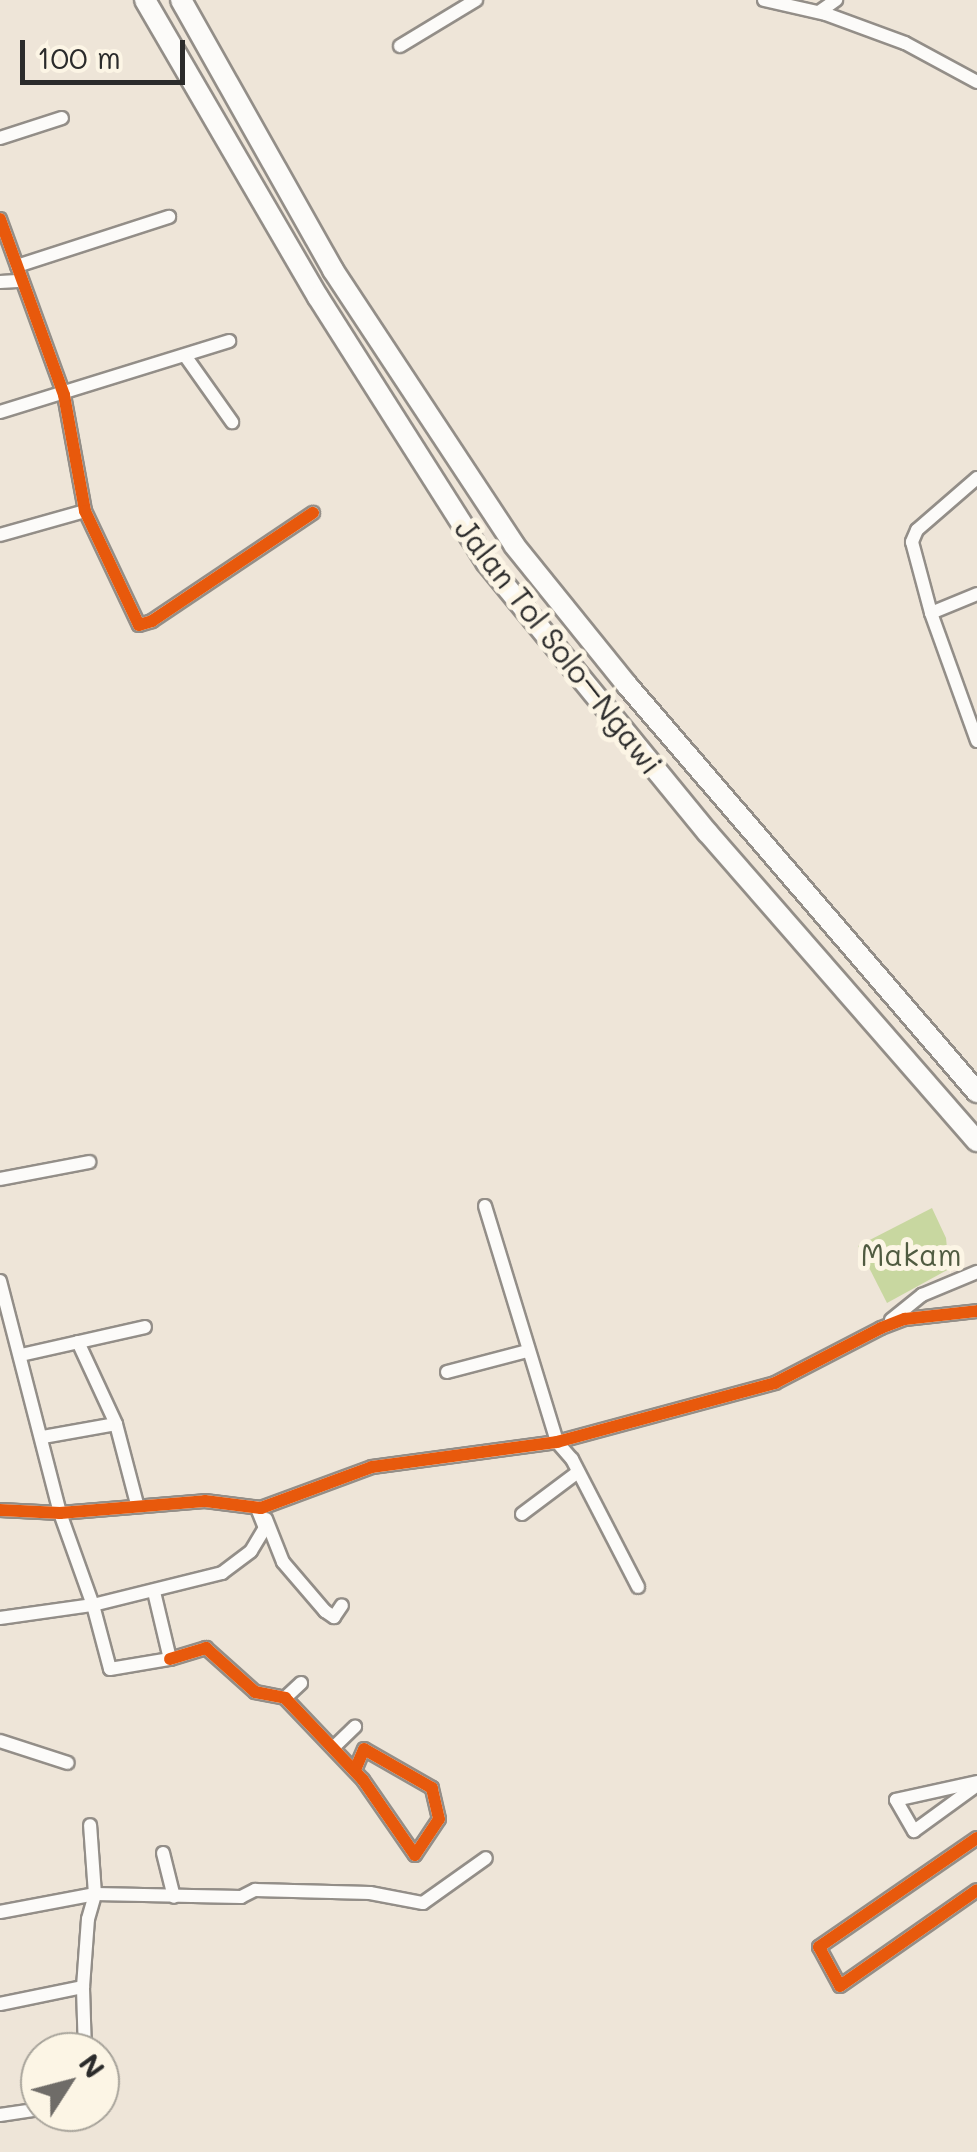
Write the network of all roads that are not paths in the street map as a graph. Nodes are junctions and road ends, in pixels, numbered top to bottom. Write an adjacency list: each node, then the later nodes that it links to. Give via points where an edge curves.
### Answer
1 (145, 0): 29 (highway, Jalan Tol Solo–Ngawi, via 318,297 486,562 708,833)
2 (181, 0): 28 (highway, Jalan Tol Solo–Ngawi, via 333,270 514,546)
3 (476, 0): 7 (street)
4 (764, 0): 6 (street)
5 (836, 0): 6 (street)
6 (818, 12): 8 (street, via 905,43)
7 (400, 46)
8 (977, 82)
9 (62, 118): 10 (street)
10 (0, 138)
11 (169, 217): 13 (street)
12 (0, 220): 13 (street)
13 (17, 266): 14 (street)
14 (22, 280): 15 (street); 18 (street)
15 (0, 282)
16 (229, 342): 17 (street)
17 (186, 357): 18 (street); 20 (street)
18 (64, 395): 19 (street); 22 (street)
19 (0, 412)
20 (232, 422)
21 (977, 478): 26 (street, via 914,536)
22 (85, 511): 23 (street, via 140,625); 24 (street)
23 (313, 513)
24 (0, 535)
25 (977, 594): 26 (street)
26 (932, 614): 27 (street)
27 (977, 741)
28 (977, 1092)
29 (977, 1141)
30 (89, 1162): 31 (street)
31 (0, 1179)
32 (485, 1206): 39 (street)
33 (977, 1272): 37 (street, via 922,1296)
34 (0, 1280): 40 (street)
35 (977, 1310): 37 (street)
36 (145, 1327): 38 (street)
37 (881, 1328): 44 (street, via 775,1383)
38 (78, 1342): 40 (street); 42 (street)
39 (527, 1351): 41 (street); 44 (street)
40 (22, 1354): 43 (street)
41 (447, 1372)
42 (116, 1424): 43 (street); 46 (street)
43 (42, 1437): 49 (street)
44 (557, 1442): 45 (street); 47 (street, via 372,1467)
45 (578, 1472): 50 (street); 51 (street)
46 (138, 1504): 47 (street, via 205,1501); 49 (street)
47 (259, 1508): 52 (street, via 265,1528 239,1563); 54 (street, via 282,1562 330,1616)
48 (0, 1510): 49 (street)
49 (60, 1513): 53 (street)
50 (522, 1514)
51 (638, 1588)
52 (154, 1592): 53 (street); 56 (street)
53 (93, 1605): 55 (street); 56 (street, via 110,1669)
54 (342, 1605)
55 (0, 1618)
56 (170, 1659): 58 (street, via 206,1648 255,1692)
57 (301, 1683): 58 (street)
58 (286, 1698): 61 (street)
59 (355, 1727): 61 (street)
60 (0, 1741): 62 (street)
61 (334, 1746): 63 (street)
62 (68, 1763)
63 (354, 1770): 63 (street, via 412,1853 416,1855 438,1818 432,1788 364,1749)
64 (977, 1783): 64 (street, via 896,1800 914,1831)
65 (90, 1825): 70 (street)
66 (977, 1838): 69 (street, via 819,1948 840,1986)
67 (164, 1853): 71 (street)
68 (486, 1858): 71 (street, via 423,1904 370,1893 255,1890 241,1897)
69 (977, 1890)
70 (95, 1894): 71 (street); 72 (street); 73 (street)
71 (174, 1897)
72 (0, 1912)
73 (83, 1988): 74 (street); 75 (street)
74 (0, 2004)
75 (84, 2032)

